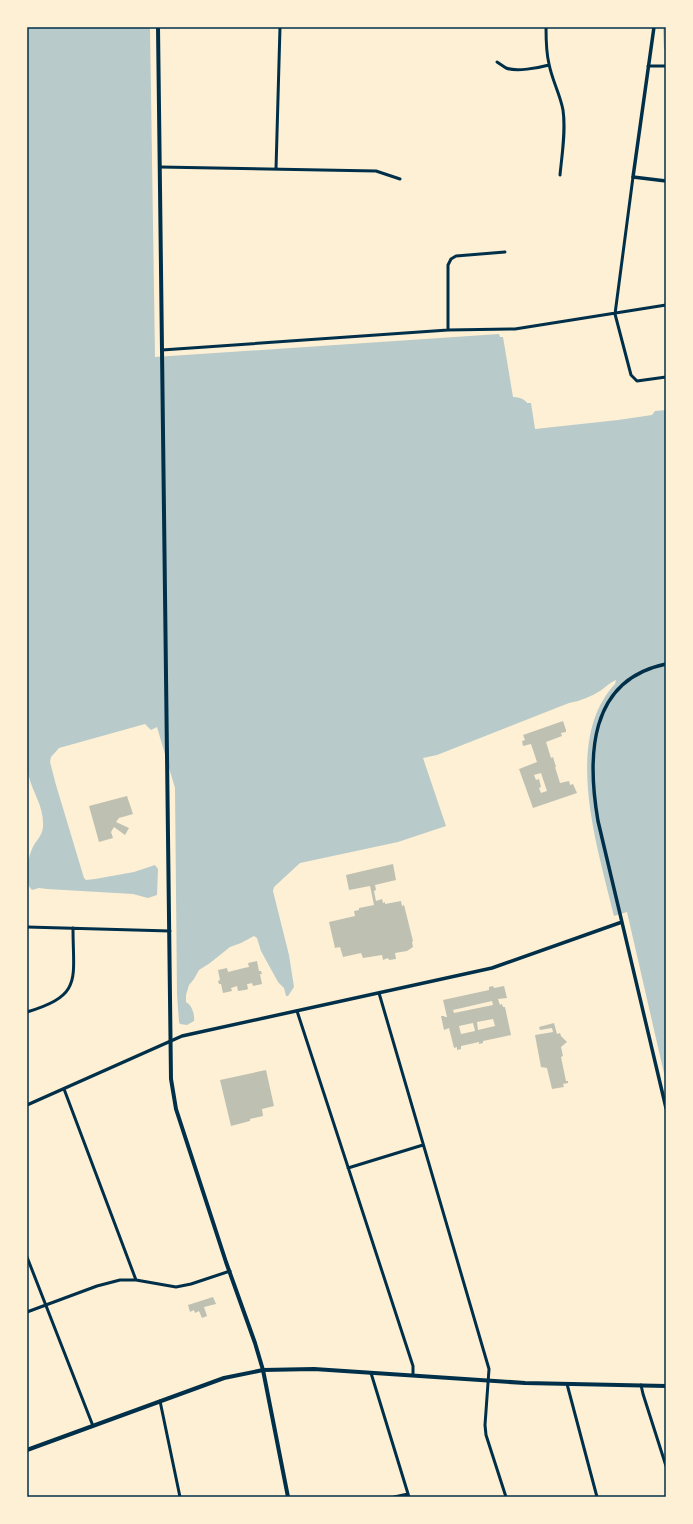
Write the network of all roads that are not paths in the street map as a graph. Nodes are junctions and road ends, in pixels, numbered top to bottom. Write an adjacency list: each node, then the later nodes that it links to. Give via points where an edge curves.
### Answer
1 (158, 27): 9 (main road)
2 (280, 27): 10 (street)
3 (546, 27): 6 (street)
4 (654, 27): 7 (street)
5 (497, 62): 6 (street, via 507,68 516,69)
6 (549, 65): 11 (street, via 558,89 564,118)
7 (648, 66): 8 (street); 12 (street)
8 (666, 66)
9 (160, 167): 10 (street); 19 (main road)
10 (276, 169): 13 (street, via 376,171)
11 (560, 175)
12 (633, 177): 14 (street); 17 (street)
13 (400, 179)
14 (666, 180)
15 (505, 252): 18 (street, via 456,256 451,259 448,265)
16 (666, 304): 17 (street)
17 (615, 314): 18 (street, via 515,329); 20 (street, via 631,375 637,381)
18 (448, 330): 19 (street)
19 (162, 350): 25 (main road)
20 (666, 377)
21 (666, 664): 22 (street, via 644,670 620,686 602,714 595,739 593,767 597,811)
22 (622, 922): 26 (street, via 499,966); 32 (street)
23 (27, 927): 24 (street)
24 (73, 928): 25 (street); 28 (street, via 73,976 69,990 55,1002)
25 (170, 931): 29 (main road)
26 (379, 993): 27 (street); 33 (street)
27 (297, 1011): 29 (street); 34 (street)
28 (27, 1012)
29 (170, 1041): 30 (street); 36 (main road, via 171,1079 176,1109)
30 (64, 1089): 31 (street); 37 (street)
31 (27, 1105)
32 (666, 1108)
33 (423, 1145): 34 (street); 43 (street, via 488,1369)
34 (348, 1168): 42 (street, via 413,1366)
35 (27, 1258): 38 (street)
36 (230, 1272): 37 (street, via 183,1286); 40 (main road)
37 (136, 1280): 38 (street, via 110,1282)
38 (46, 1305): 39 (street); 48 (street)
39 (27, 1312)
40 (263, 1370): 41 (main road, via 302,1369); 47 (main road, via 224,1378); 53 (main road)
41 (371, 1373): 42 (main road); 51 (street)
42 (413, 1375): 43 (main road)
43 (488, 1380): 44 (main road); 55 (street, via 486,1435)
44 (567, 1384): 45 (main road); 56 (street)
45 (641, 1385): 46 (main road); 50 (street)
46 (666, 1386)
47 (160, 1401): 48 (main road); 52 (street)
48 (93, 1426): 49 (main road)
49 (27, 1450)
50 (666, 1466)
51 (408, 1495): 54 (street)
52 (180, 1497)
53 (288, 1497)
54 (394, 1497)
55 (506, 1497)
56 (597, 1497)

